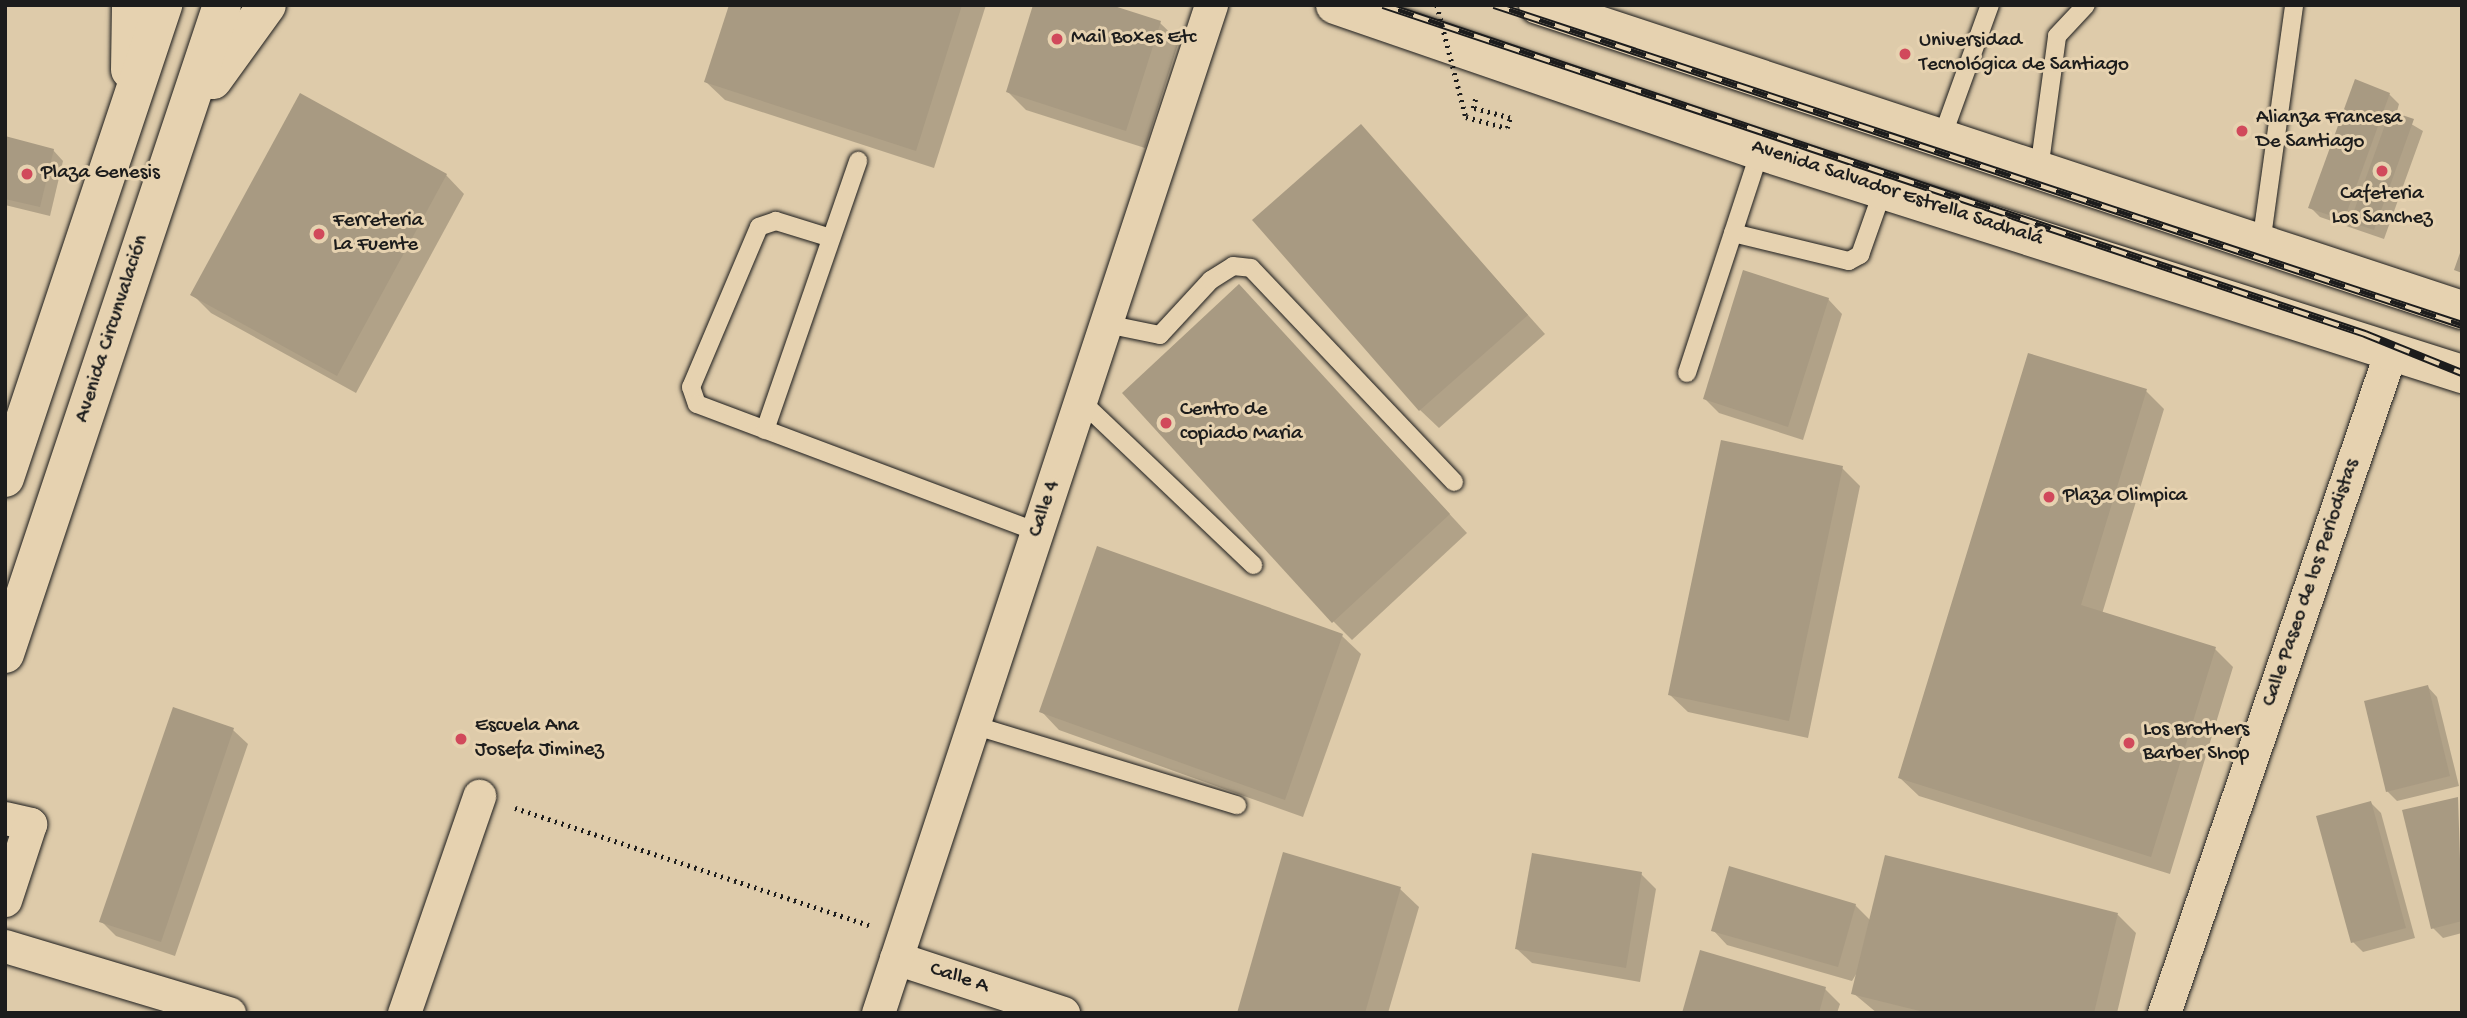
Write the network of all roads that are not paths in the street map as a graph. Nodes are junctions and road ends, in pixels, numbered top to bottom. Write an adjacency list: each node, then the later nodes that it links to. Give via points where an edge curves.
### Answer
1 (131, 5): 11 (main road)
2 (163, 5): 11 (main road)
3 (222, 5): 12 (main road, Avenida Circunvalación)
4 (267, 5): 12 (main road)
5 (1211, 5): 22 (street, Calle 4)
6 (1335, 5): 14 (main road, Avenida Salvador Estrella Sadhalá)
7 (1538, 5): 13 (main road)
8 (1990, 5): 13 (lane)
9 (2086, 5): 16 (lane, via 2057,36)
10 (2294, 5): 20 (lane)
11 (127, 121): 28 (main road)
12 (178, 135): 32 (main road, Avenida Circunvalación)
13 (1941, 140): 16 (main road)
14 (1760, 151): 17 (main road, Avenida Salvador Estrella Sadhalá); 18 (lane)
15 (858, 161): 19 (lane)
16 (2039, 170): 20 (main road)
17 (1883, 190): 18 (lane, via 1860,254 1849,261); 23 (main road, Avenida Salvador Estrella Sadhalá)
18 (1733, 233): 24 (lane)
19 (831, 238): 27 (lane); 27 (lane, via 776,221 759,228 691,387 697,404)
20 (2262, 244): 21 (main road)
21 (2462, 310)
22 (1105, 324): 26 (street, Calle 4); 29 (lane, via 1160,335 1211,280 1233,266 1251,268)
23 (2391, 351): 25 (main road, Avenida Salvador Estrella Sadhalá); 44 (street, Calle Paseo de los Periodistas)
24 (1687, 373)
25 (2462, 374)
26 (1081, 401): 30 (street, Calle 4); 31 (lane)
27 (765, 430): 30 (lane)
28 (5, 478)
29 (1454, 482)
30 (1037, 532): 33 (street, Calle 4)
31 (1253, 565)
32 (5, 654)
33 (973, 725): 35 (lane); 39 (street, Calle 4)
34 (479, 796): 41 (street)
35 (1237, 805)
36 (5, 818): 37 (street, via 30,824)
37 (5, 901)
38 (5, 946): 40 (street)
39 (899, 947): 42 (street, Calle 4); 43 (street, Calle A)
40 (229, 1013)
41 (404, 1013)
42 (878, 1013)
43 (1063, 1013)
44 (2164, 1013)

